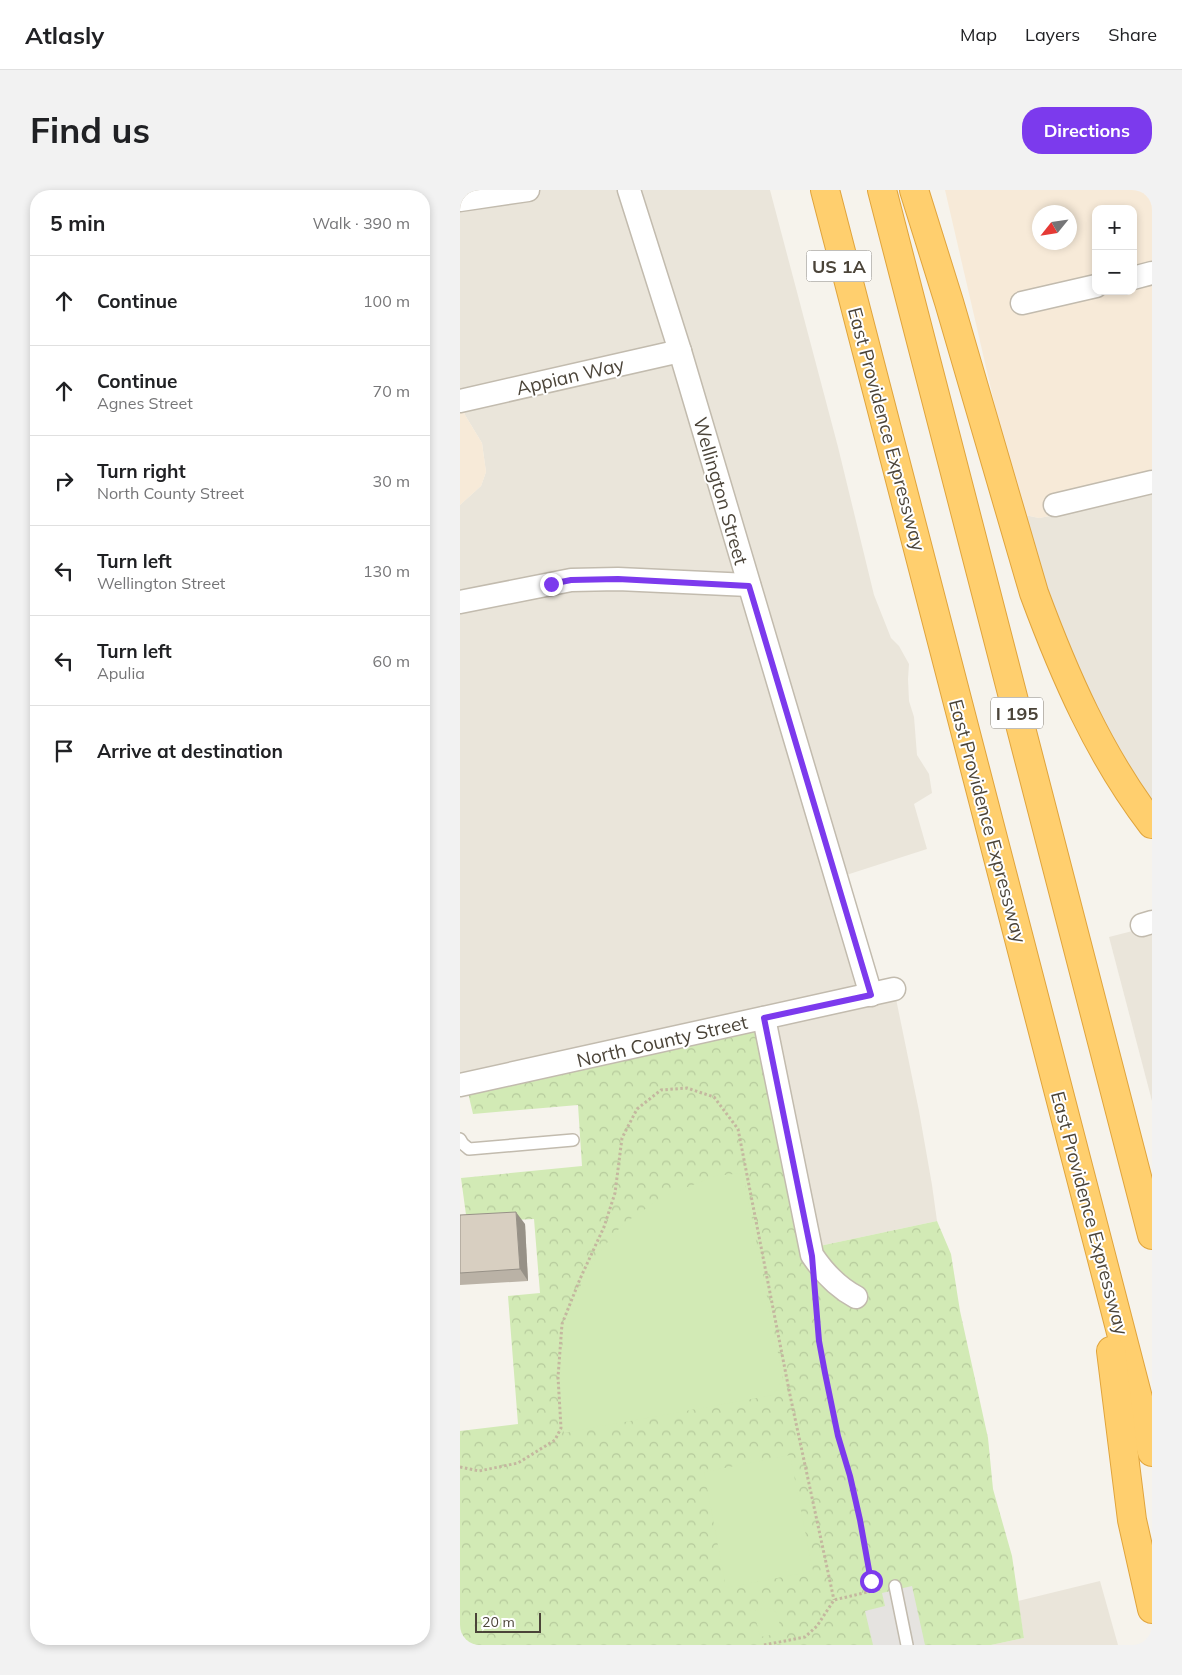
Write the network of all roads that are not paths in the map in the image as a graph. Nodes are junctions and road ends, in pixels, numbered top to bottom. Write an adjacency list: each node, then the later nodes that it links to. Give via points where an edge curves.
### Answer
1 (528, 190): 7 (street)
2 (630, 190): 13 (street, Wellington Street)
3 (814, 190): 12 (highway, US 1A)
4 (825, 190): 12 (highway, East Providence Expressway / I 195)
5 (882, 190): 26 (highway, I 195)
6 (914, 190): 19 (highway, via 1034,593 1090,725 1117,773)
7 (460, 200)
8 (1152, 273): 9 (street)
9 (1137, 277)
10 (1092, 287): 11 (street)
11 (1022, 303)
12 (864, 341): 27 (highway, East Providence Expressway / I 195)
13 (680, 351): 14 (street, Appian Way); 17 (street, Wellington Street)
14 (460, 401)
15 (1152, 482): 16 (street)
16 (1055, 505)
17 (749, 586): 18 (street, via 618,579 571,580); 21 (street, Wellington Street)
18 (467, 600)
19 (1152, 824)
20 (894, 989): 21 (street, North County Street)
21 (871, 995): 22 (street, North County Street)
22 (764, 1018): 23 (street, North County Street); 28 (street, via 812,1256 822,1272)
23 (460, 1085)
24 (460, 1139): 25 (lane, via 469,1148)
25 (573, 1140)
26 (1152, 1235)
27 (1097, 1241): 29 (highway, East Providence Expressway / I 195); 31 (highway, via 1132,1520)
28 (856, 1297)
29 (1152, 1452)
30 (895, 1586): 32 (lane)
31 (1152, 1609)
32 (907, 1645)

